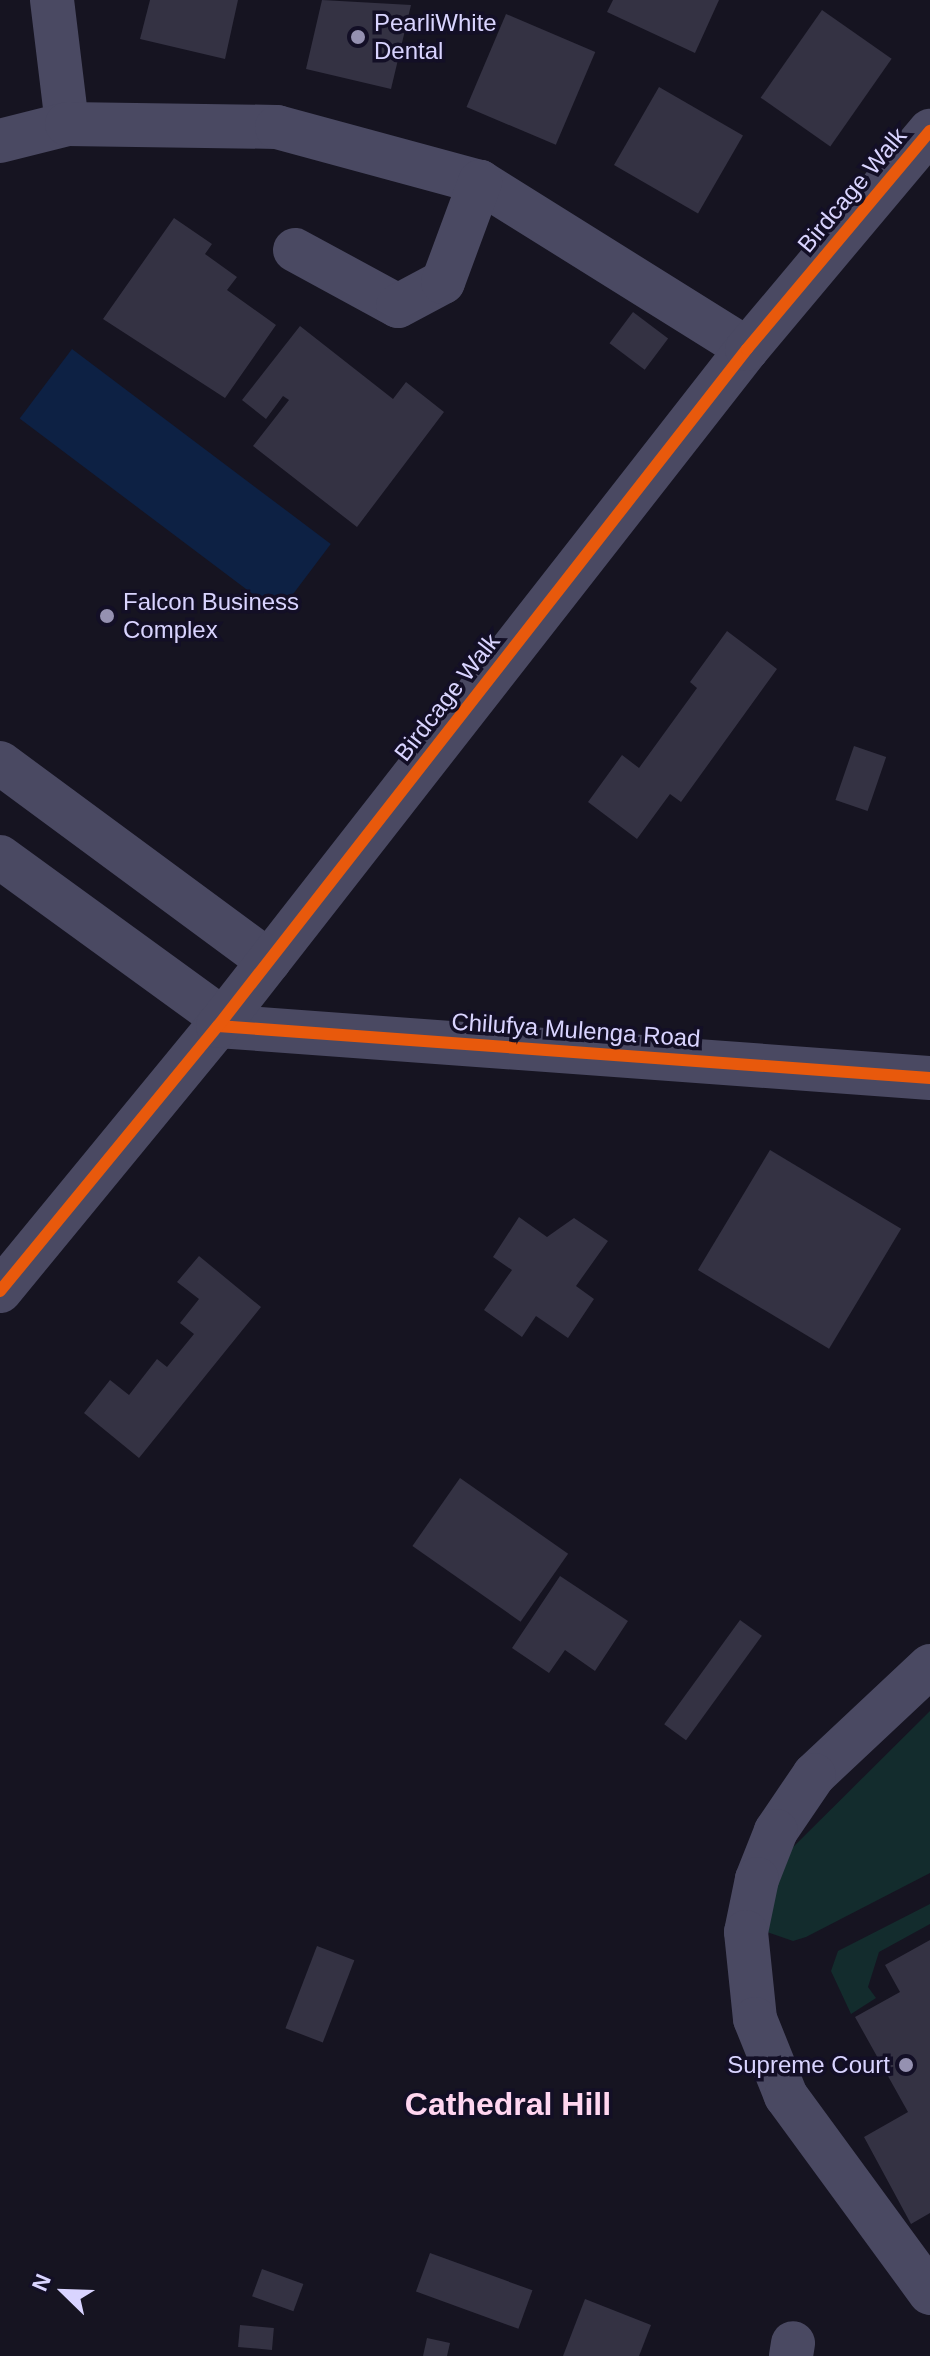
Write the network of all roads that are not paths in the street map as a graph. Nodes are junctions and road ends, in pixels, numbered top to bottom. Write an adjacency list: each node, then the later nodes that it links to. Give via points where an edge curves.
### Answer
1 (52, 0): 2 (street)
2 (67, 124): 4 (street); 5 (street, via 277,127)
3 (930, 131): 7 (street, Birdcage Walk)
4 (0, 141)
5 (480, 182): 6 (street, via 443,282 398,306); 7 (street)
6 (295, 250)
7 (747, 349): 10 (street, Birdcage Walk)
8 (0, 763): 10 (street)
9 (0, 857): 11 (street)
10 (269, 961): 11 (street, Birdcage Walk)
11 (221, 1022): 12 (street, Chilufya Mulenga Road); 13 (street, Birdcage Walk)
12 (930, 1078)
13 (0, 1291)
14 (930, 1666): 15 (street, via 814,1775 776,1831 757,1879 746,1947 755,2019 786,2096)
15 (930, 2293)

